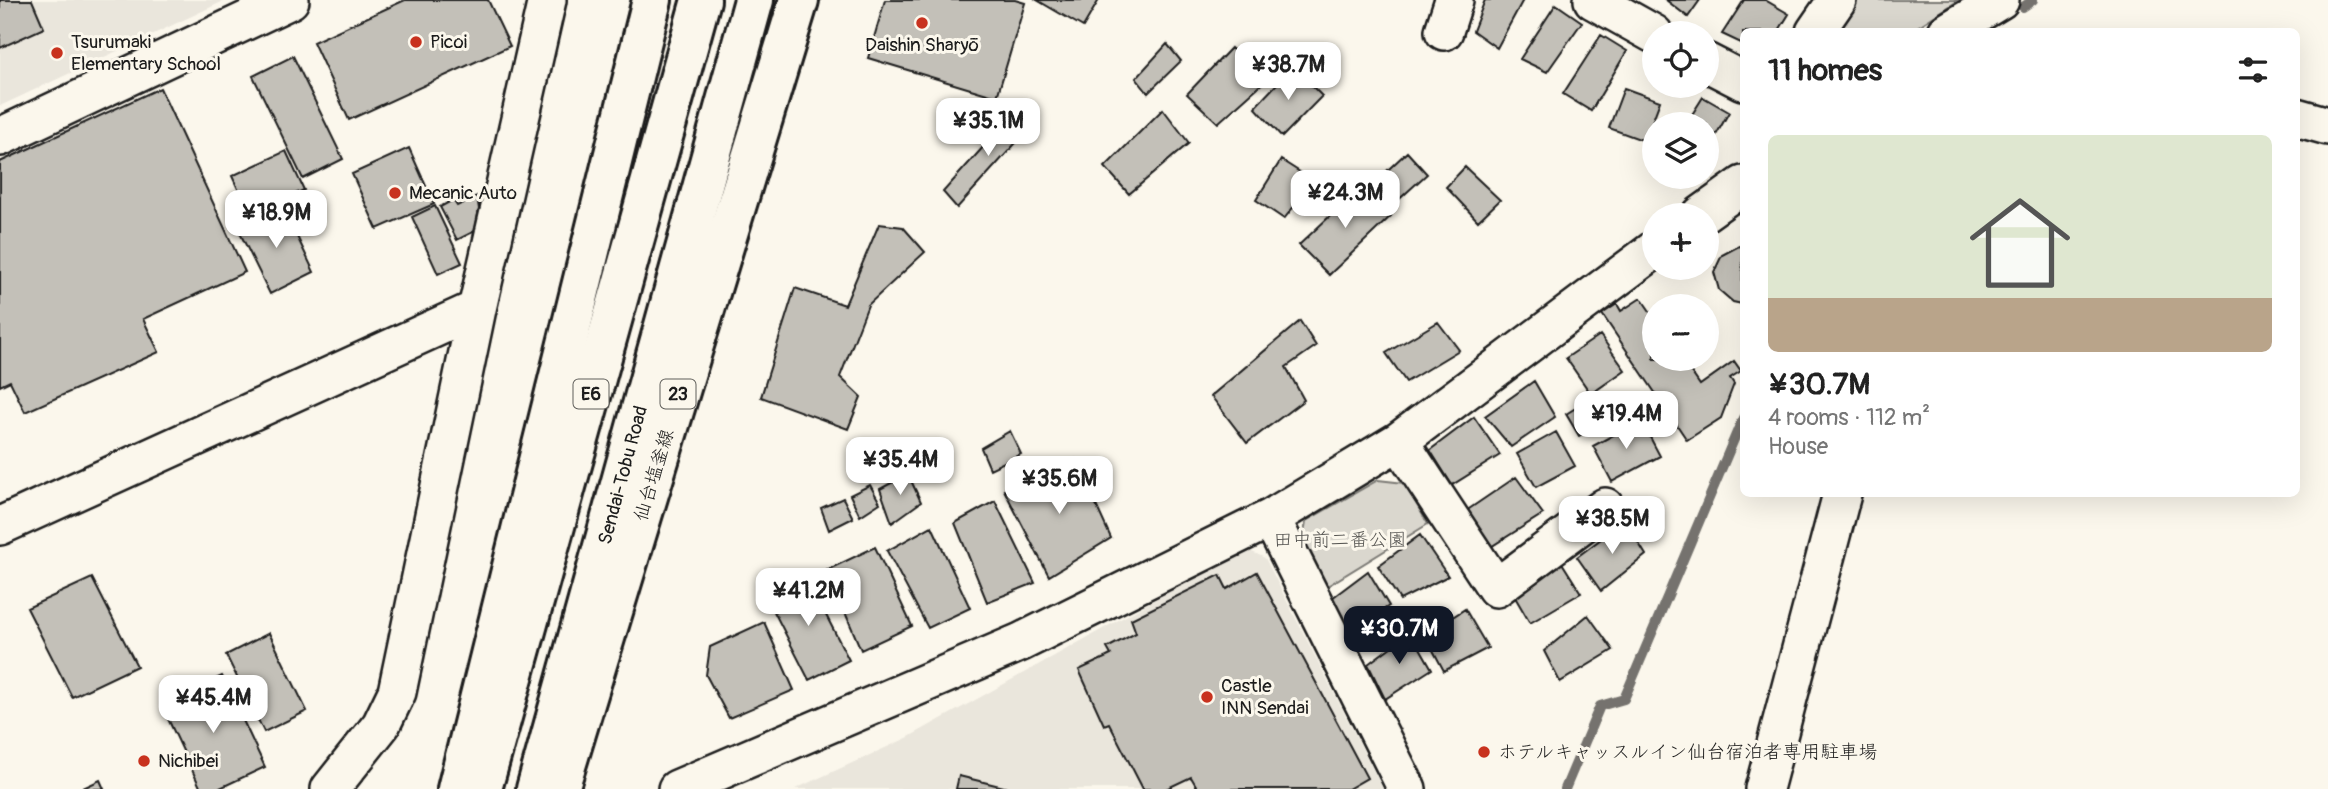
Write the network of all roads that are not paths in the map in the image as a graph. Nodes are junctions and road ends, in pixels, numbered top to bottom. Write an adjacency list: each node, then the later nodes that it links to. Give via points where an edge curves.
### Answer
1 (290, 0): 17 (street)
2 (547, 0): 21 (street)
3 (652, 0): 28 (main road)
4 (701, 0): 29 (main road, E6)
5 (754, 0): 30 (main road, Sendai-Tobu Road)
6 (799, 0): 31 (main road, 仙台塩釜線 / 23)
7 (1837, 0): 11 (street)
8 (2000, 0): 12 (street)
9 (1614, 5): 10 (street)
10 (1642, 25)
11 (1818, 28)
12 (1964, 28)
13 (1719, 69): 14 (street)
14 (1740, 79)
15 (2300, 118): 16 (street)
16 (2328, 126)
17 (0, 136)
18 (1740, 187): 19 (street)
19 (1718, 203)
20 (1642, 259): 22 (street)
21 (477, 309): 26 (street); 27 (street, via 397,692 381,724)
22 (1399, 441): 24 (street, via 1496,588); 25 (street)
23 (1841, 497): 34 (street)
24 (1605, 507)
25 (1271, 518): 32 (street, via 1021,642); 33 (street)
26 (0, 526)
27 (330, 789)
28 (457, 789)
29 (482, 789)
30 (536, 789)
31 (558, 789)
32 (677, 789)
33 (1407, 789)
34 (1764, 789)

